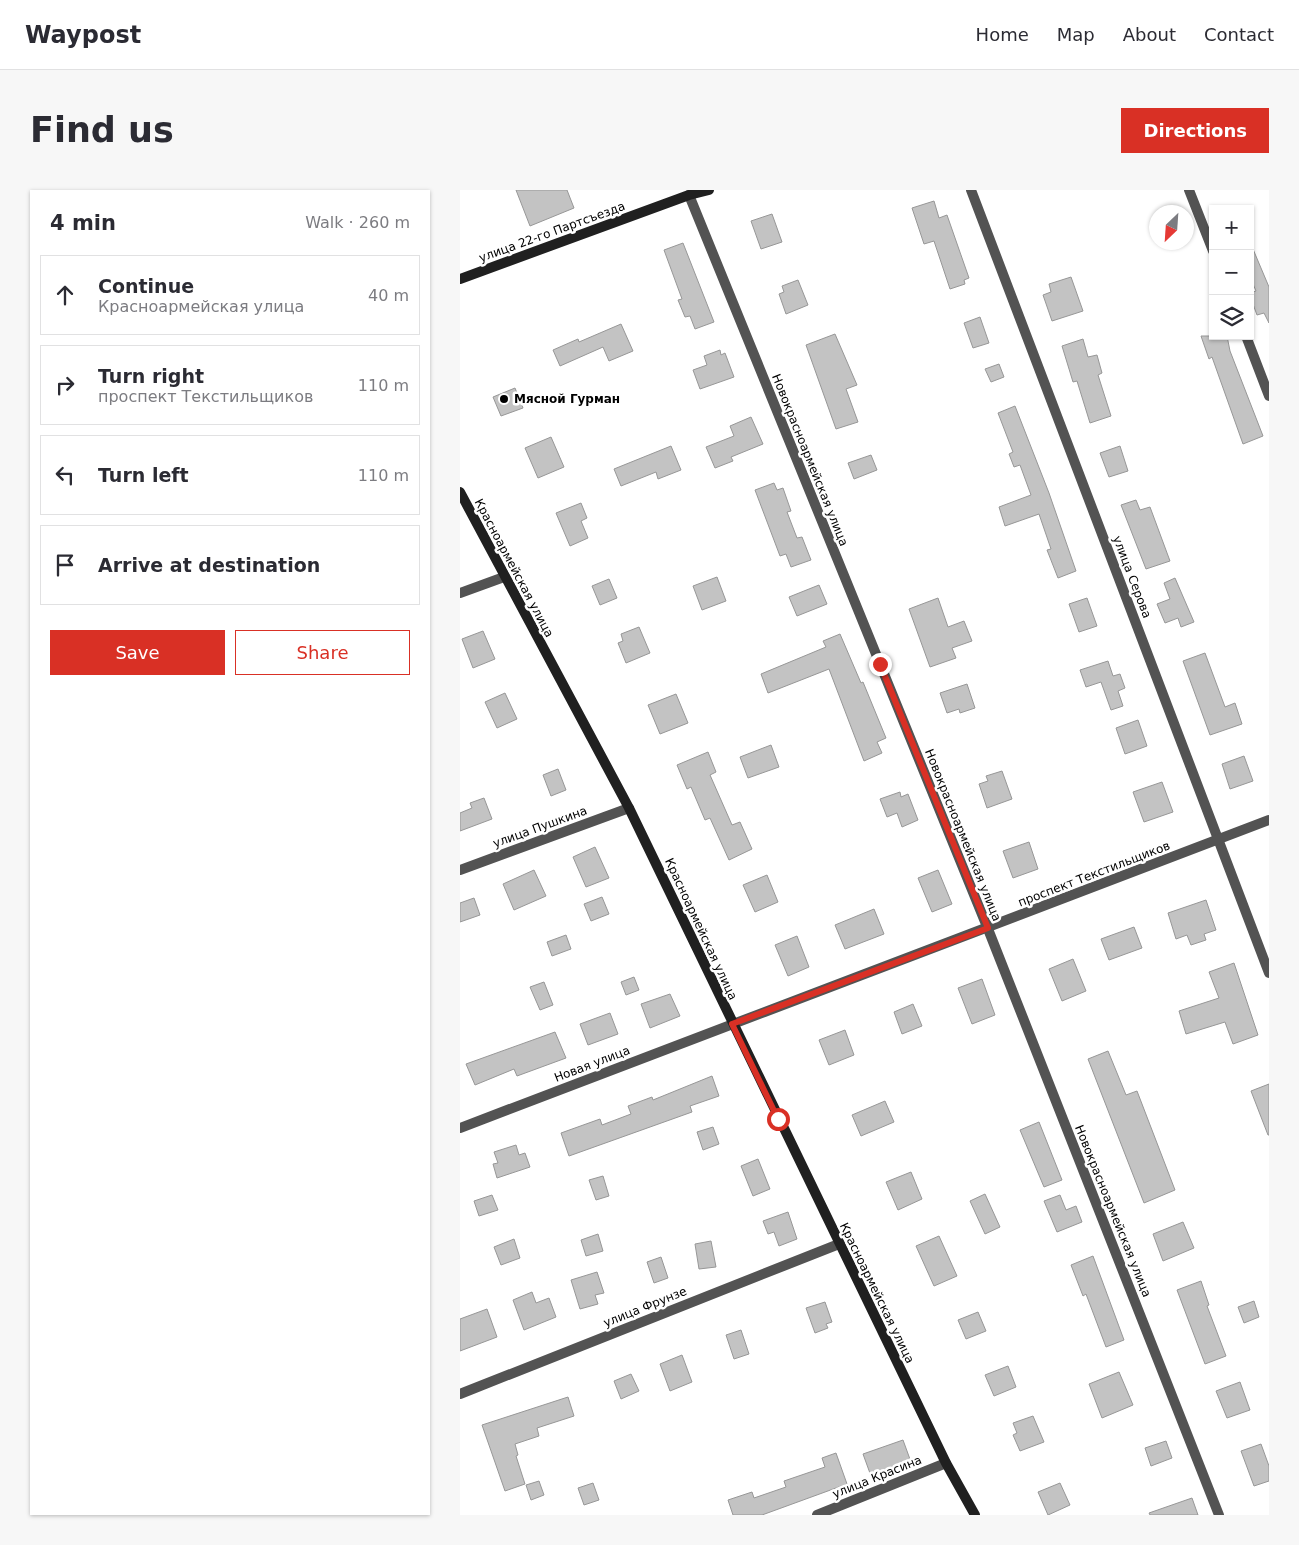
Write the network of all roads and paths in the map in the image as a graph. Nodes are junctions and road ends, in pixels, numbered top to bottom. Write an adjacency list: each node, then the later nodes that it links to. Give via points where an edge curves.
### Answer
1 (709, 190): 4 (street, улица 22-го Партсъезда)
2 (971, 190): 14 (street, улица Серова)
3 (1189, 190): 5 (street)
4 (689, 195): 6 (street, улица 22-го Партсъезда); 16 (street, Новокрасноармейская улица)
5 (1213, 250)
6 (460, 279)
7 (1248, 340): 8 (street)
8 (1269, 396)
9 (460, 492): 10 (street, Красноармейская улица)
10 (504, 577): 11 (street); 12 (street, Красноармейская улица)
11 (460, 593)
12 (629, 808): 15 (street, улица Пушкина); 18 (street, Красноармейская улица)
13 (1269, 820): 14 (street, проспект Текстильщиков)
14 (1218, 839): 16 (street, проспект Текстильщиков); 17 (street, улица Серова)
15 (460, 870)
16 (988, 928): 18 (street, проспект Текстильщиков); 25 (street, Новокрасноармейская улица)
17 (1269, 973)
18 (732, 1024): 19 (street, Новая улица); 20 (street, Красноармейская улица)
19 (460, 1128)
20 (839, 1244): 21 (street, улица Фрунзе); 22 (street, Красноармейская улица)
21 (460, 1394)
22 (946, 1463): 23 (street, улица Красина); 24 (street, Красноармейская улица)
23 (817, 1515)
24 (975, 1515)
25 (1219, 1515)

